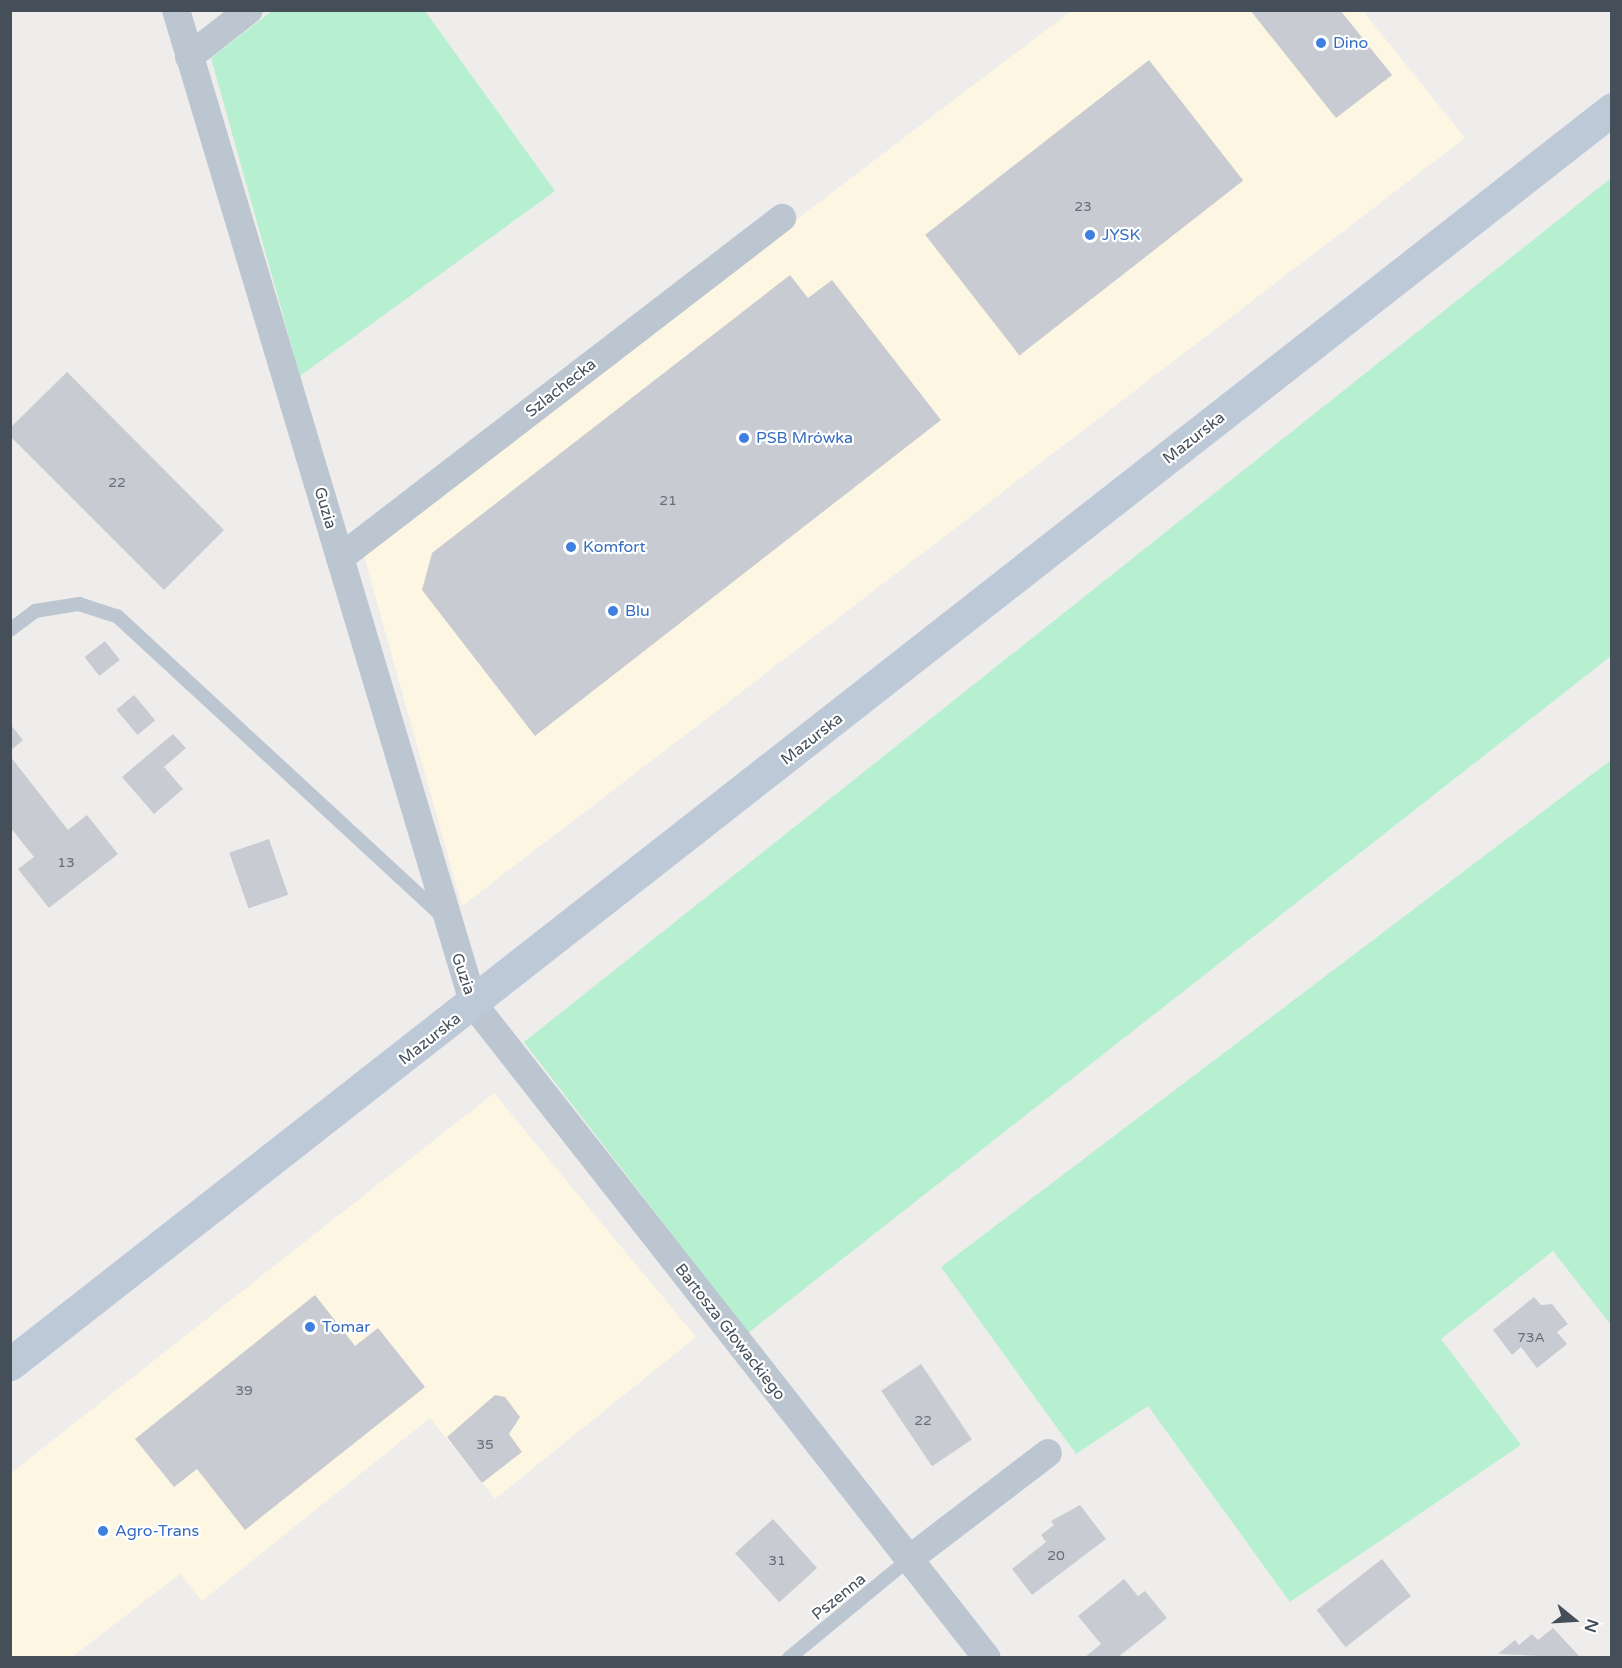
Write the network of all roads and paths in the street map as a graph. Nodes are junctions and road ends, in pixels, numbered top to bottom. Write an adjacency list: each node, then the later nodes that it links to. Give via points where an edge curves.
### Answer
1 (176, 10): 3 (street, Guzia)
2 (249, 10): 3 (street)
3 (189, 57): 6 (street, Guzia)
4 (1611, 109): 9 (main road, Mazurska)
5 (782, 218): 6 (street, Szlachecka)
6 (340, 558): 8 (street, Guzia)
7 (10, 630): 8 (lane, via 35,611 79,604 117,616)
8 (443, 916): 9 (street, Guzia)
9 (474, 1005): 10 (main road, Mazurska); 12 (street, Bartosza Głowackiego)
10 (10, 1364)
11 (1048, 1453): 12 (street)
12 (908, 1560): 13 (lane, Pszenna); 14 (street, Bartosza Głowackiego)
13 (789, 1658)
14 (987, 1658)

